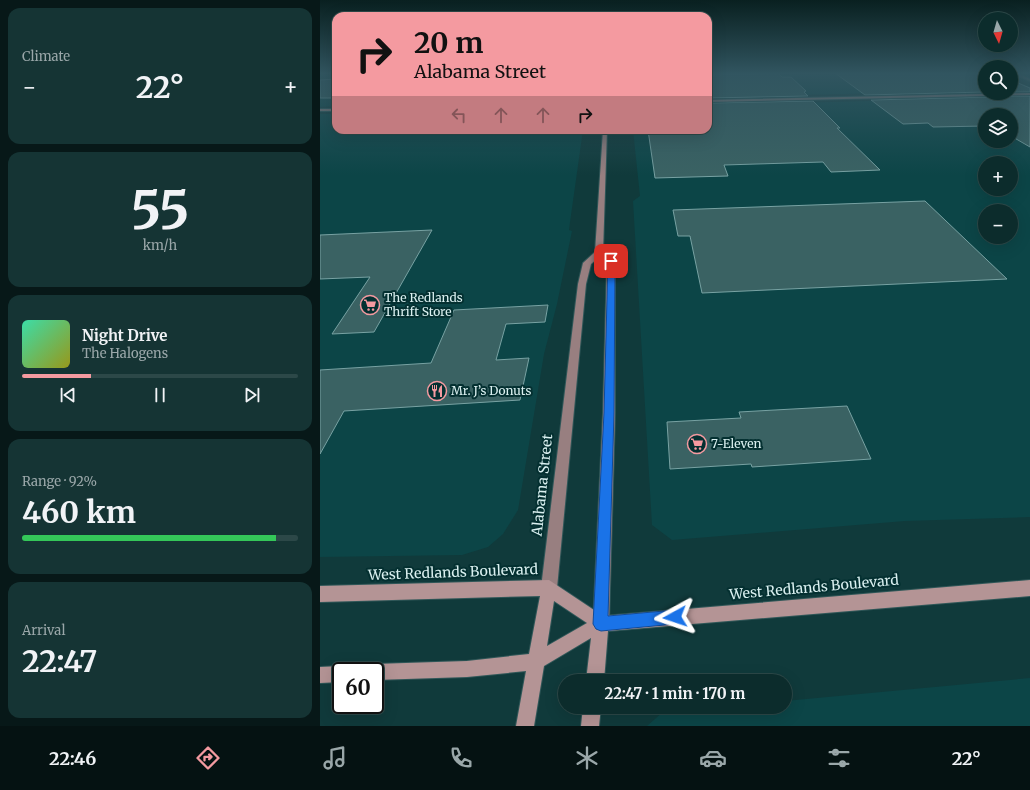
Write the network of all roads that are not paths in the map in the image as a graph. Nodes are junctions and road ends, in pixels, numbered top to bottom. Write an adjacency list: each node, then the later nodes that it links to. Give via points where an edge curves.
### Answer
1 (320, 110): 2 (main road)
2 (332, 110)
3 (605, 134): 4 (main road)
4 (599, 253): 5 (main road, Alabama Street, via 587,263 582,284); 8 (main road, via 611,261 609,413)
5 (549, 588): 7 (main road, West Redlands Boulevard); 8 (main road, West Redlands Boulevard); 9 (main road, Alabama Street)
6 (1030, 588): 8 (main road, West Redlands Boulevard)
7 (320, 594)
8 (601, 624): 9 (main road, West Redlands Boulevard); 12 (main road)
9 (537, 661): 10 (main road, West Redlands Boulevard, via 467,669); 15 (main road, Alabama Street)
10 (384, 672)
11 (332, 674): 13 (main road)
12 (596, 674)
13 (320, 675)
14 (591, 714): 16 (main road)
15 (525, 726)
16 (590, 726)

